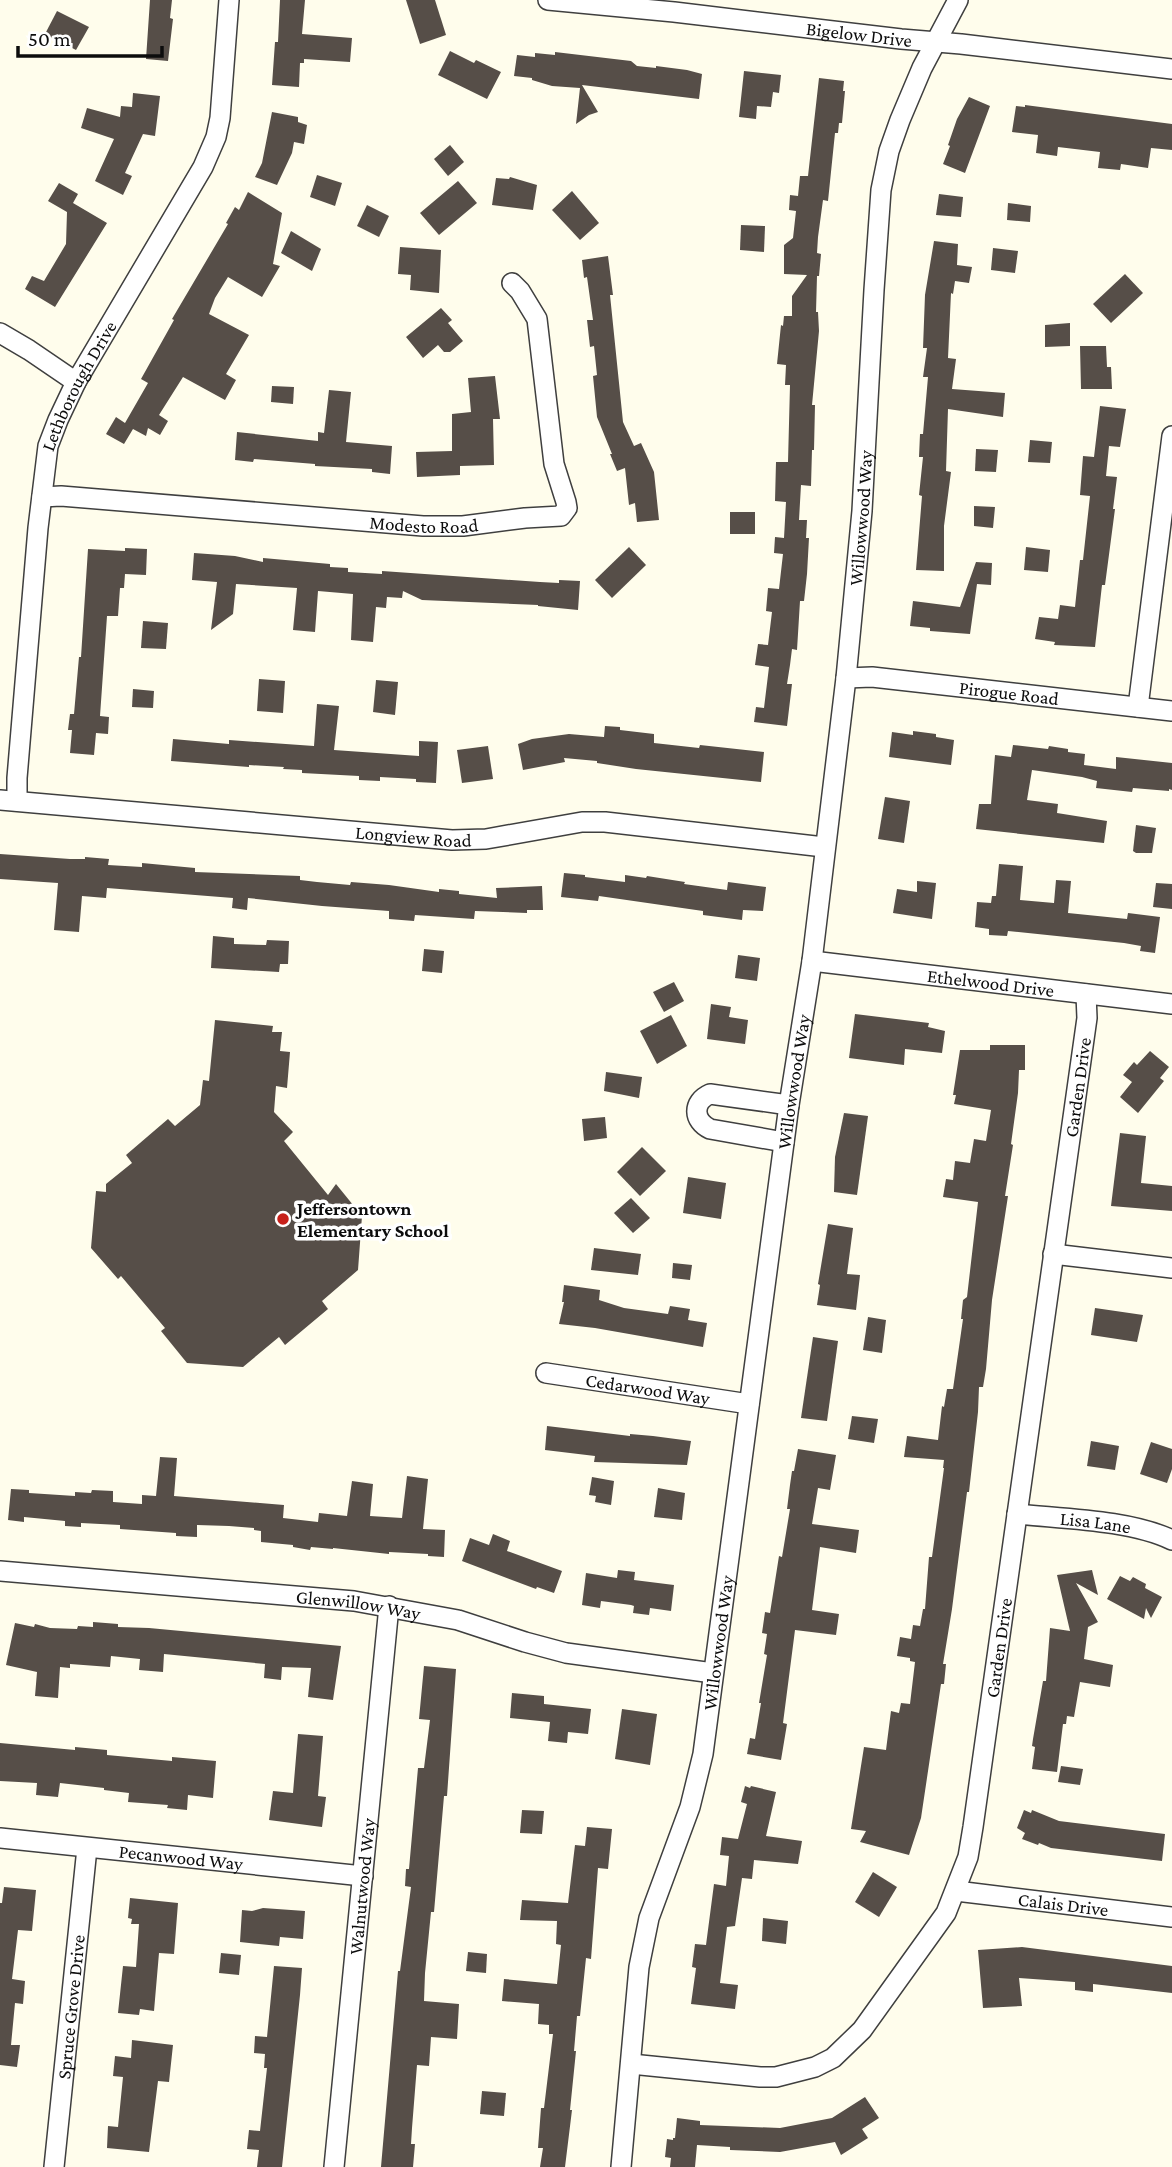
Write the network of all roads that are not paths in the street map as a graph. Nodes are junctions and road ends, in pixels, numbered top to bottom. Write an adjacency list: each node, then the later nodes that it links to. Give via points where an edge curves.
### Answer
1 (229, 0): 9 (street, Lethborough Drive, via 222,96 215,137 203,167)
2 (548, 0): 4 (street, Bigelow Drive)
3 (958, 0): 5 (street, Willowwood Way)
4 (645, 5): 5 (street, Bigelow Drive)
5 (937, 42): 6 (street, Bigelow Drive); 12 (street, Willowwood Way, via 900,120 881,190 862,511)
6 (1172, 69)
7 (512, 283): 11 (street, Modesto Road, via 537,319 554,464 567,508 561,516 423,526)
8 (0, 333): 9 (street)
9 (76, 382): 11 (street, Lethborough Drive, via 48,446)
10 (1172, 436): 13 (street)
11 (42, 497): 15 (street, Lethborough Drive, via 17,778)
12 (846, 678): 13 (street, Pirogue Road, via 872,677); 16 (street, Willowwood Way)
13 (1139, 707): 14 (street, Pirogue Road)
14 (1172, 711)
15 (9, 800): 16 (street, Longview Road, via 452,840 605,822)
16 (824, 847): 17 (street, Willowwood Way)
17 (812, 961): 18 (street, Ethelwood Drive); 20 (street, Willowwood Way)
18 (1086, 994): 19 (street, Ethelwood Drive); 22 (street, Garden Drive, via 1087,1018)
19 (1172, 1004)
20 (789, 1105): 21 (street, Willowwood Way); 21 (street, via 710,1094 700,1101 696,1112 700,1123 710,1129)
21 (784, 1142): 25 (street, Willowwood Way)
22 (1053, 1254): 23 (street); 26 (street, Garden Drive)
23 (1172, 1268)
24 (546, 1373): 25 (street, Cedarwood Way)
25 (749, 1404): 30 (street, Willowwood Way)
26 (1017, 1514): 27 (street, Lisa Lane, via 1145,1530); 34 (street, Garden Drive, via 973,1827)
27 (1172, 1541)
28 (0, 1571): 29 (street, Glenwillow Way)
29 (389, 1606): 30 (street, Glenwillow Way, via 458,1620 566,1653); 33 (street, Walnutwood Way)
30 (713, 1673): 36 (street, Willowwood Way, via 691,1807 649,1918 639,1967)
31 (0, 1838): 32 (street, Pecanwood Way)
32 (87, 1848): 33 (street, Pecanwood Way); 37 (street, Spruce Grove Drive)
33 (363, 1876): 38 (street, Walnutwood Way)
34 (956, 1891): 35 (street, Calais Drive); 36 (street, Garden Drive, via 946,1913 862,2030 845,2048 815,2067 760,2077)
35 (1172, 1917)
36 (631, 2064): 39 (street, Willowwood Way)
37 (54, 2167)
38 (334, 2167)
39 (621, 2167)

